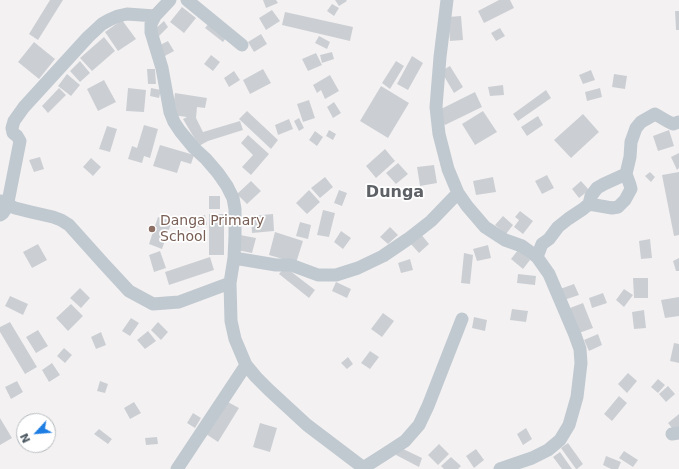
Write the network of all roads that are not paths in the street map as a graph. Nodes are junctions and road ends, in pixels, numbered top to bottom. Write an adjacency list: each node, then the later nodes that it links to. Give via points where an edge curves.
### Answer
1 (170, 0): 4 (street)
2 (188, 0): 5 (street)
3 (447, 0): 8 (street, via 436,113 448,168)
4 (155, 16): 10 (street, via 128,14 102,24 28,102 12,128 20,141); 12 (street, via 151,32 174,122 218,173 233,198)
5 (242, 45)
6 (677, 127): 7 (street, via 655,114 641,122 633,135)
7 (626, 174): 9 (street, via 597,188); 9 (street, via 631,189 618,207)
8 (458, 193): 11 (street, via 485,227 505,240 522,246); 12 (street, via 431,221 383,256 336,275 318,275 291,265)
9 (589, 204): 11 (street, via 558,227 542,244)
10 (2, 206): 13 (street, via 62,220 128,291 153,304 180,302)
11 (537, 257): 18 (street, via 549,274 580,349 577,397 569,425 560,440 532,458)
12 (234, 258): 13 (street)
13 (230, 283): 15 (street, via 231,321 235,339)
14 (462, 319): 16 (street, via 419,425 405,441)
15 (246, 365): 16 (street, via 285,406); 17 (street)
16 (364, 468)
17 (177, 469)
18 (500, 469)

